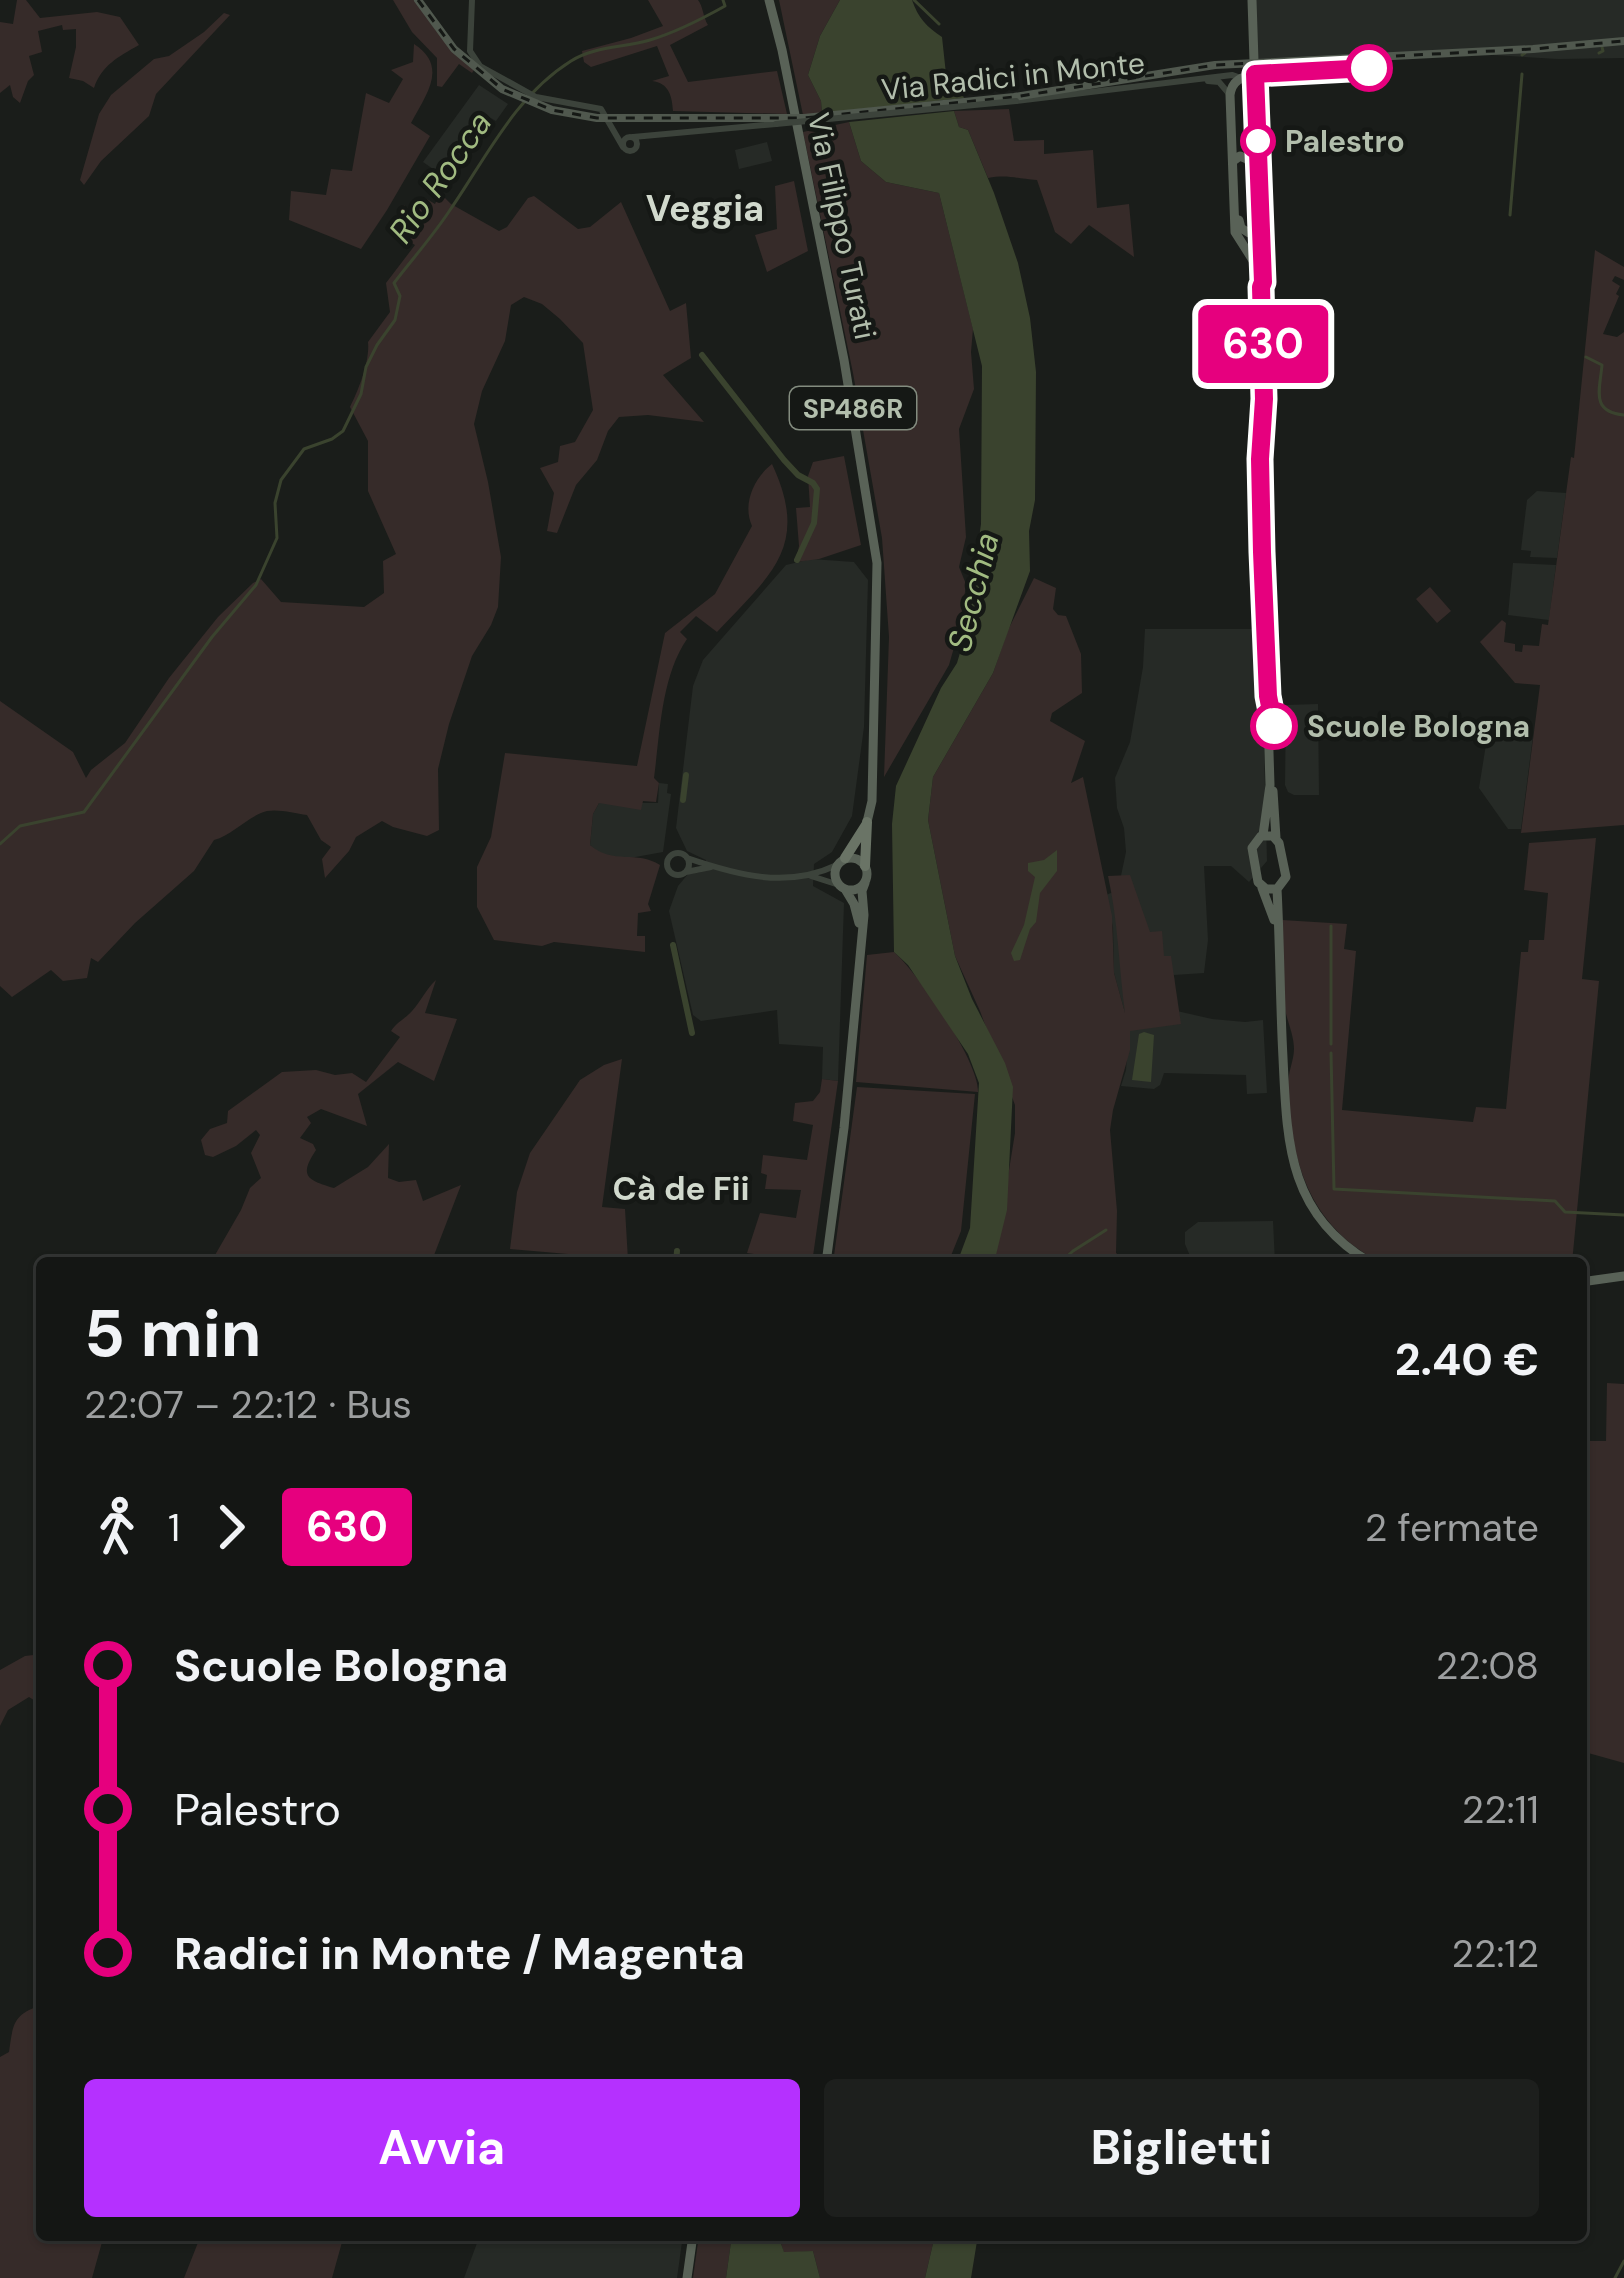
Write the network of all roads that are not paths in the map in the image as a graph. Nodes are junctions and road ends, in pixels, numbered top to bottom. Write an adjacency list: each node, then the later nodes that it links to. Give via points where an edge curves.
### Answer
1 (472, 0): 9 (street, via 470,42 480,66 532,95 595,106)
2 (769, 0): 20 (main road, Via Filippo Turati / SP486R, via 877,563)
3 (1252, 0): 4 (main road)
4 (1254, 64): 5 (main road, Via Radici in Monte); 8 (main road)
5 (1240, 78): 6 (street, Via Radici in Monte); 7 (main road); 8 (street)
6 (1205, 79): 7 (street); 10 (street, Via Radici in Monte, bridge)
7 (1230, 95): 12 (main road)
8 (1257, 121): 13 (main road)
9 (610, 126): 10 (street); 11 (street)
10 (633, 139): 11 (street); 11 (street, Via Radici in Monte, via 633,151)
11 (623, 147)
12 (1233, 161): 13 (main road, via 1246,158); 14 (main road)
13 (1259, 174): 16 (main road)
14 (1234, 183): 15 (main road); 16 (main road, via 1241,228 1254,231)
15 (1234, 205): 17 (main road, via 1239,232); 18 (main road, via 1235,232)
16 (1261, 220): 17 (main road)
17 (1262, 242): 18 (main road)
18 (1261, 287): 19 (main road)
19 (1268, 696): 21 (main road); 22 (main road)
20 (867, 822): 24 (highway, SP486R); 25 (highway, SP486R)
21 (1263, 835): 22 (main road); 31 (main road, via 1252,848)
22 (1276, 838): 32 (main road, via 1286,873)
23 (687, 858): 26 (street); 27 (street); 27 (street, via 674,854 667,865 672,874)
24 (841, 862): 25 (main road, via 854,857); 28 (street); 30 (main road, SP486R, via 835,875)
25 (866, 866): 29 (main road, SP486R)
26 (710, 867): 27 (street); 28 (street, via 779,880)
27 (686, 872)
28 (811, 876): 30 (street)
29 (865, 883): 30 (main road); 34 (main road, SP486R)
30 (842, 887): 34 (main road, SP486R)
31 (1262, 888): 32 (main road); 33 (main road)
32 (1277, 889): 33 (main road)
33 (1277, 924): 36 (main road, via 1291,1159 1324,1223)
34 (860, 928): 35 (main road, SP486R)
35 (827, 1257)
36 (1363, 1257)
37 (1624, 1276): 38 (main road)
38 (1587, 1281)
39 (692, 2241): 40 (main road)
40 (687, 2278)

